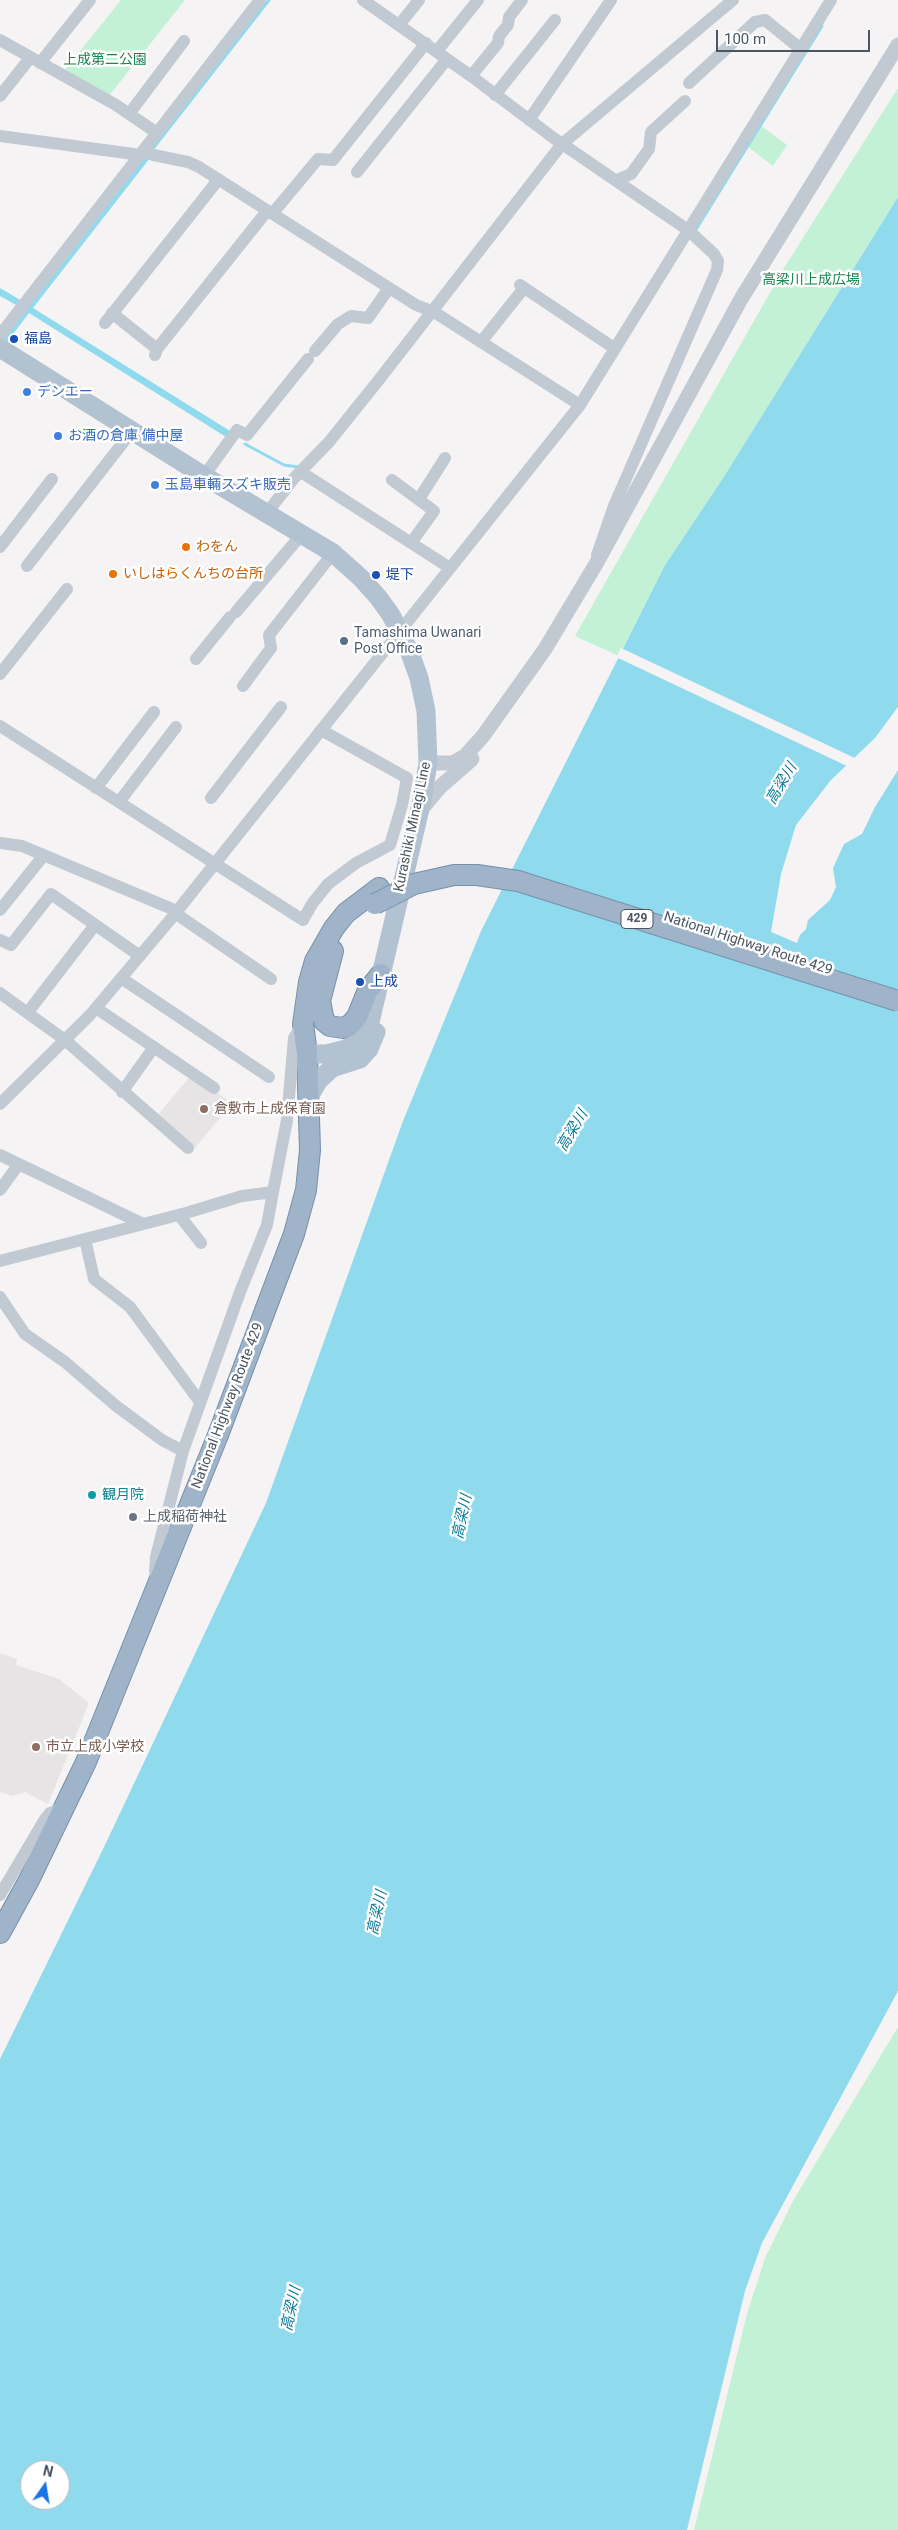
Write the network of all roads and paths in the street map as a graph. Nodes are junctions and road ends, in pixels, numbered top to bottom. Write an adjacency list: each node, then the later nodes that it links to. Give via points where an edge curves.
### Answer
1 (90, 0): 18 (street)
2 (260, 0): 26 (street)
3 (363, 0): 11 (street)
4 (419, 0): 11 (street)
5 (478, 0): 17 (street)
6 (522, 0): 19 (street, via 509,17 498,43)
7 (611, 0): 25 (street)
8 (732, 0): 28 (street)
9 (831, 0): 16 (street)
10 (554, 20): 21 (street)
11 (399, 25): 14 (street)
12 (0, 40): 18 (street)
13 (184, 41): 24 (street)
14 (426, 44): 17 (street); 33 (street, via 333,160 318,159)
15 (898, 45): 54 (street, via 741,300)
16 (802, 50): 20 (street, via 765,20 755,22); 34 (street)
17 (442, 55): 19 (street); 30 (street)
18 (35, 60): 22 (street); 24 (street)
19 (472, 76): 21 (street)
20 (689, 83)
21 (495, 95): 25 (street)
22 (0, 96)
23 (685, 101): 32 (street, via 651,132 648,149 631,174)
24 (128, 114): 26 (street)
25 (529, 120): 28 (street)
26 (157, 133): 29 (street)
27 (0, 136): 29 (street)
28 (559, 142): 32 (street); 36 (street)
29 (146, 153): 31 (street, via 188,162); 37 (street)
30 (357, 172)
31 (218, 180): 33 (street); 33 (street, via 108,318 156,352)
32 (617, 180): 34 (street)
33 (269, 213): 35 (street)
34 (692, 233): 40 (street); 54 (street, via 714,254 717,270 614,506 598,546)
35 (389, 288): 36 (street); 45 (street, via 368,318 351,316 338,324 247,435 237,430)
36 (427, 309): 38 (street); 44 (street, via 378,381)
37 (0, 335)
38 (481, 342): 40 (street, via 522,286); 41 (street)
39 (0, 348): 42 (main road, Kurashiki Minagi Line)
40 (614, 348): 41 (street)
41 (580, 405): 56 (street)
42 (132, 431): 45 (main road, Kurashiki Minagi Line); 55 (street)
43 (445, 458): 48 (street)
44 (302, 472): 49 (street); 51 (street)
45 (204, 476): 49 (main road, Kurashiki Minagi Line)
46 (52, 478): 52 (street)
47 (392, 480): 48 (street)
48 (419, 498): 51 (street, via 434,511)
49 (266, 514): 50 (main road, Kurashiki Minagi Line)
50 (302, 534): 53 (main road, Kurashiki Minagi Line); 59 (street)
51 (411, 543): 56 (street)
52 (0, 547)
53 (333, 553): 58 (main road, Kurashiki Minagi Line, via 378,597); 61 (street, via 269,635 271,648)
54 (596, 564): 63 (street, via 550,641)
55 (27, 566)
56 (450, 568): 58 (street)
57 (67, 589): 60 (street)
58 (400, 632): 67 (street); 68 (main road, Kurashiki Minagi Line, via 419,678 428,734)
59 (196, 658)
60 (0, 674)
61 (243, 686)
62 (281, 707): 70 (street)
63 (501, 711): 68 (street, via 465,756 453,763); 72 (street, via 486,741 467,765 440,787)
64 (154, 712): 69 (street)
65 (0, 726): 69 (street)
66 (176, 727): 71 (street)
67 (325, 732): 75 (street); 75 (street, via 407,778 390,844 328,884 303,920)
68 (428, 763): 72 (main road, Kurashiki Minagi Line)
69 (96, 788): 71 (street)
70 (212, 798)
71 (119, 802): 75 (street)
72 (419, 813): 83 (main road, Kurashiki Minagi Line)
73 (0, 843): 74 (street, via 22,846)
74 (42, 858): 77 (street); 78 (street)
75 (215, 864): 78 (street)
76 (377, 896): 81 (highway, National Highway Route 429 / 429); 86 (highway, National Highway Route 429 / 429, via 414,871 477,865 520,872); 89 (highway, National Highway Route 429 / 429, bridge, via 454,875 518,881); 92 (highway, National Highway Route 429 / 429, via 346,914 323,945 309,982)
77 (0, 910)
78 (176, 912): 82 (street); 85 (street)
79 (95, 925): 80 (street, via 52,894 10,945); 82 (street); 91 (street)
80 (0, 940)
81 (333, 951): 83 (highway, via 320,1001 324,1021 330,1026 343,1028 351,1024); 95 (highway, National Highway Route 429 / 429, via 315,998)
82 (140, 956): 84 (street)
83 (380, 974): 88 (main road, Kurashiki Minagi Line)
84 (121, 978): 90 (street); 96 (street)
85 (270, 979)
86 (898, 991)
87 (0, 993): 91 (street)
88 (376, 996): 95 (main road, Kurashiki Minagi Line, via 363,1040 346,1050); 99 (main road, via 378,1023 376,1038 369,1049 360,1059 332,1068)
89 (898, 1001)
90 (96, 1008): 93 (street); 94 (street)
91 (28, 1012): 93 (street)
92 (303, 1024): 95 (highway, National Highway Route 429 / 429); 105 (street, via 294,1038 287,1120)
93 (65, 1040): 98 (street); 100 (street)
94 (154, 1047): 97 (street); 98 (street)
95 (308, 1054): 99 (highway, National Highway Route 429 / 429)
96 (269, 1077)
97 (214, 1088)
98 (122, 1092): 101 (street)
99 (310, 1097): 114 (highway, National Highway Route 429 / 429, via 306,1190 294,1234)
100 (0, 1104)
101 (188, 1148)
102 (0, 1155): 103 (street)
103 (19, 1164): 104 (street); 107 (street)
104 (0, 1190)
105 (273, 1192): 106 (street, via 242,1196); 112 (street, via 267,1225)
106 (179, 1215): 107 (street); 109 (street)
107 (143, 1224): 108 (street)
108 (85, 1239): 110 (street); 112 (street, via 94,1279 130,1307)
109 (201, 1243)
110 (0, 1261)
111 (0, 1297): 113 (street, via 24,1334 65,1362 162,1440)
112 (200, 1402): 113 (street)
113 (182, 1451): 114 (street, via 156,1557 155,1571)
114 (159, 1582): 115 (highway, National Highway Route 429 / 429)
115 (65, 1807): 116 (street, via 50,1812); 117 (highway, National Highway Route 429 / 429)
116 (0, 1895)
117 (0, 1934)

